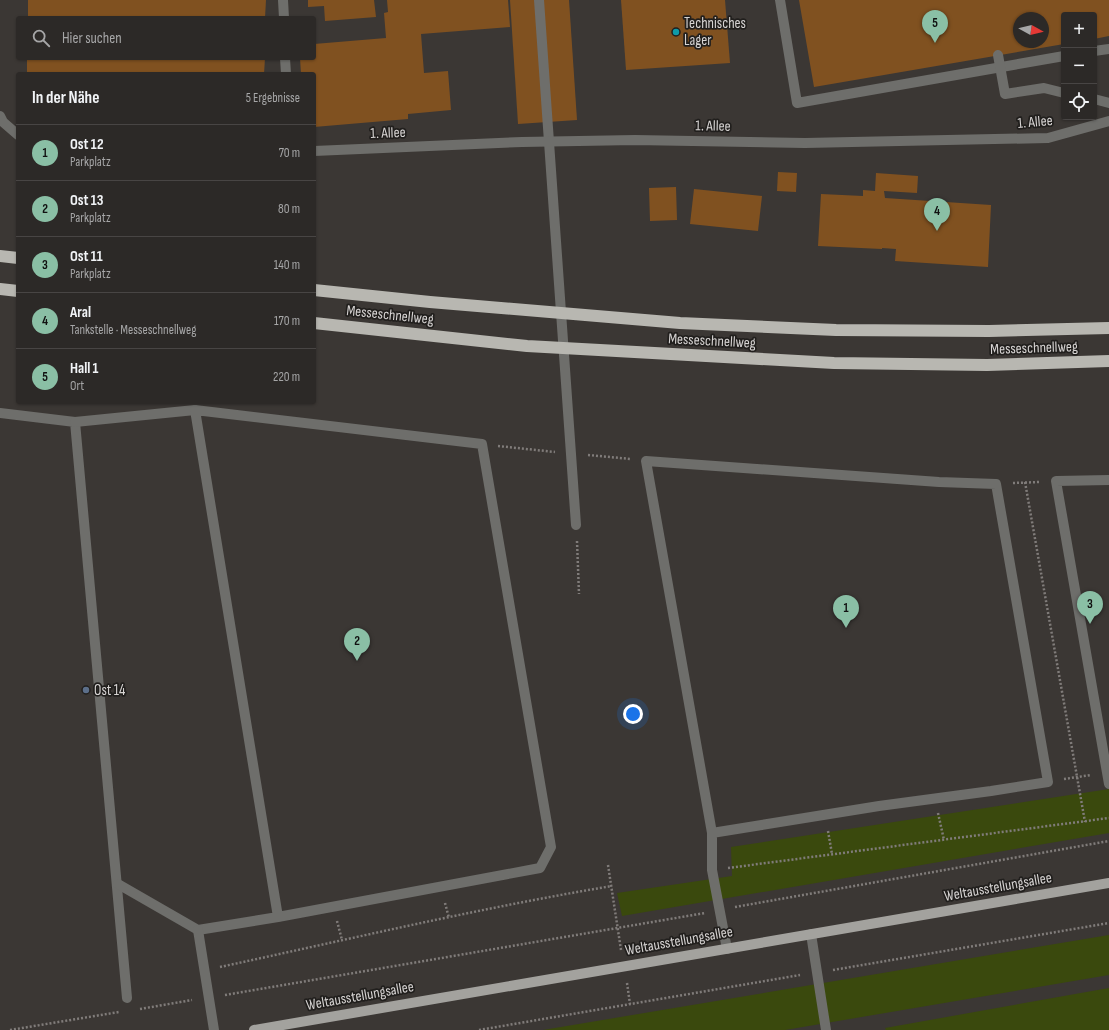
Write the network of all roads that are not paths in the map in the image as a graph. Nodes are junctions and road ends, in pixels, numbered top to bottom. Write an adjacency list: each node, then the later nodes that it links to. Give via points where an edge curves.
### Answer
1 (284, 0): 4 (street)
2 (539, 0): 30 (street)
3 (780, 0): 8 (street, via 797,103)
4 (284, 16)
5 (1109, 49): 6 (street)
6 (1097, 51)
7 (998, 55): 11 (street, via 1006,94 1044,88)
8 (1061, 57)
9 (285, 60): 10 (street)
10 (286, 72)
11 (1061, 92)
12 (1097, 100): 13 (street)
13 (1109, 103)
14 (0, 116): 16 (street)
15 (1109, 121): 17 (street, 1. Allee, via 1048,138 805,143 635,140)
16 (16, 133)
17 (316, 151)
18 (0, 256): 19 (highway)
19 (16, 258)
20 (0, 289): 22 (highway)
21 (316, 290): 24 (highway, Messeschnellweg, via 680,323 836,330 988,331)
22 (16, 291)
23 (316, 323): 25 (highway, Messeschnellweg, via 527,346 834,364 987,365)
24 (1109, 328)
25 (1109, 362)
26 (195, 410): 28 (street); 35 (street); 35 (street, via 482,444 551,847 540,868)
27 (0, 413): 28 (street)
28 (75, 422): 34 (street)
29 (1109, 480): 31 (street, via 1056,481)
30 (576, 525)
31 (1108, 777)
32 (712, 833): 32 (street, via 646,461 996,484 1048,782); 38 (street, via 712,870)
33 (1109, 883): 37 (main road, Weltausstellungsallee)
34 (118, 884): 36 (street); 39 (street)
35 (278, 917): 36 (street)
36 (198, 930): 40 (street)
37 (811, 934): 38 (main road, Weltausstellungsallee); 42 (street)
38 (726, 949): 41 (main road, Weltausstellungsallee)
39 (128, 998)
40 (214, 1030)
41 (254, 1030)
42 (826, 1030)

